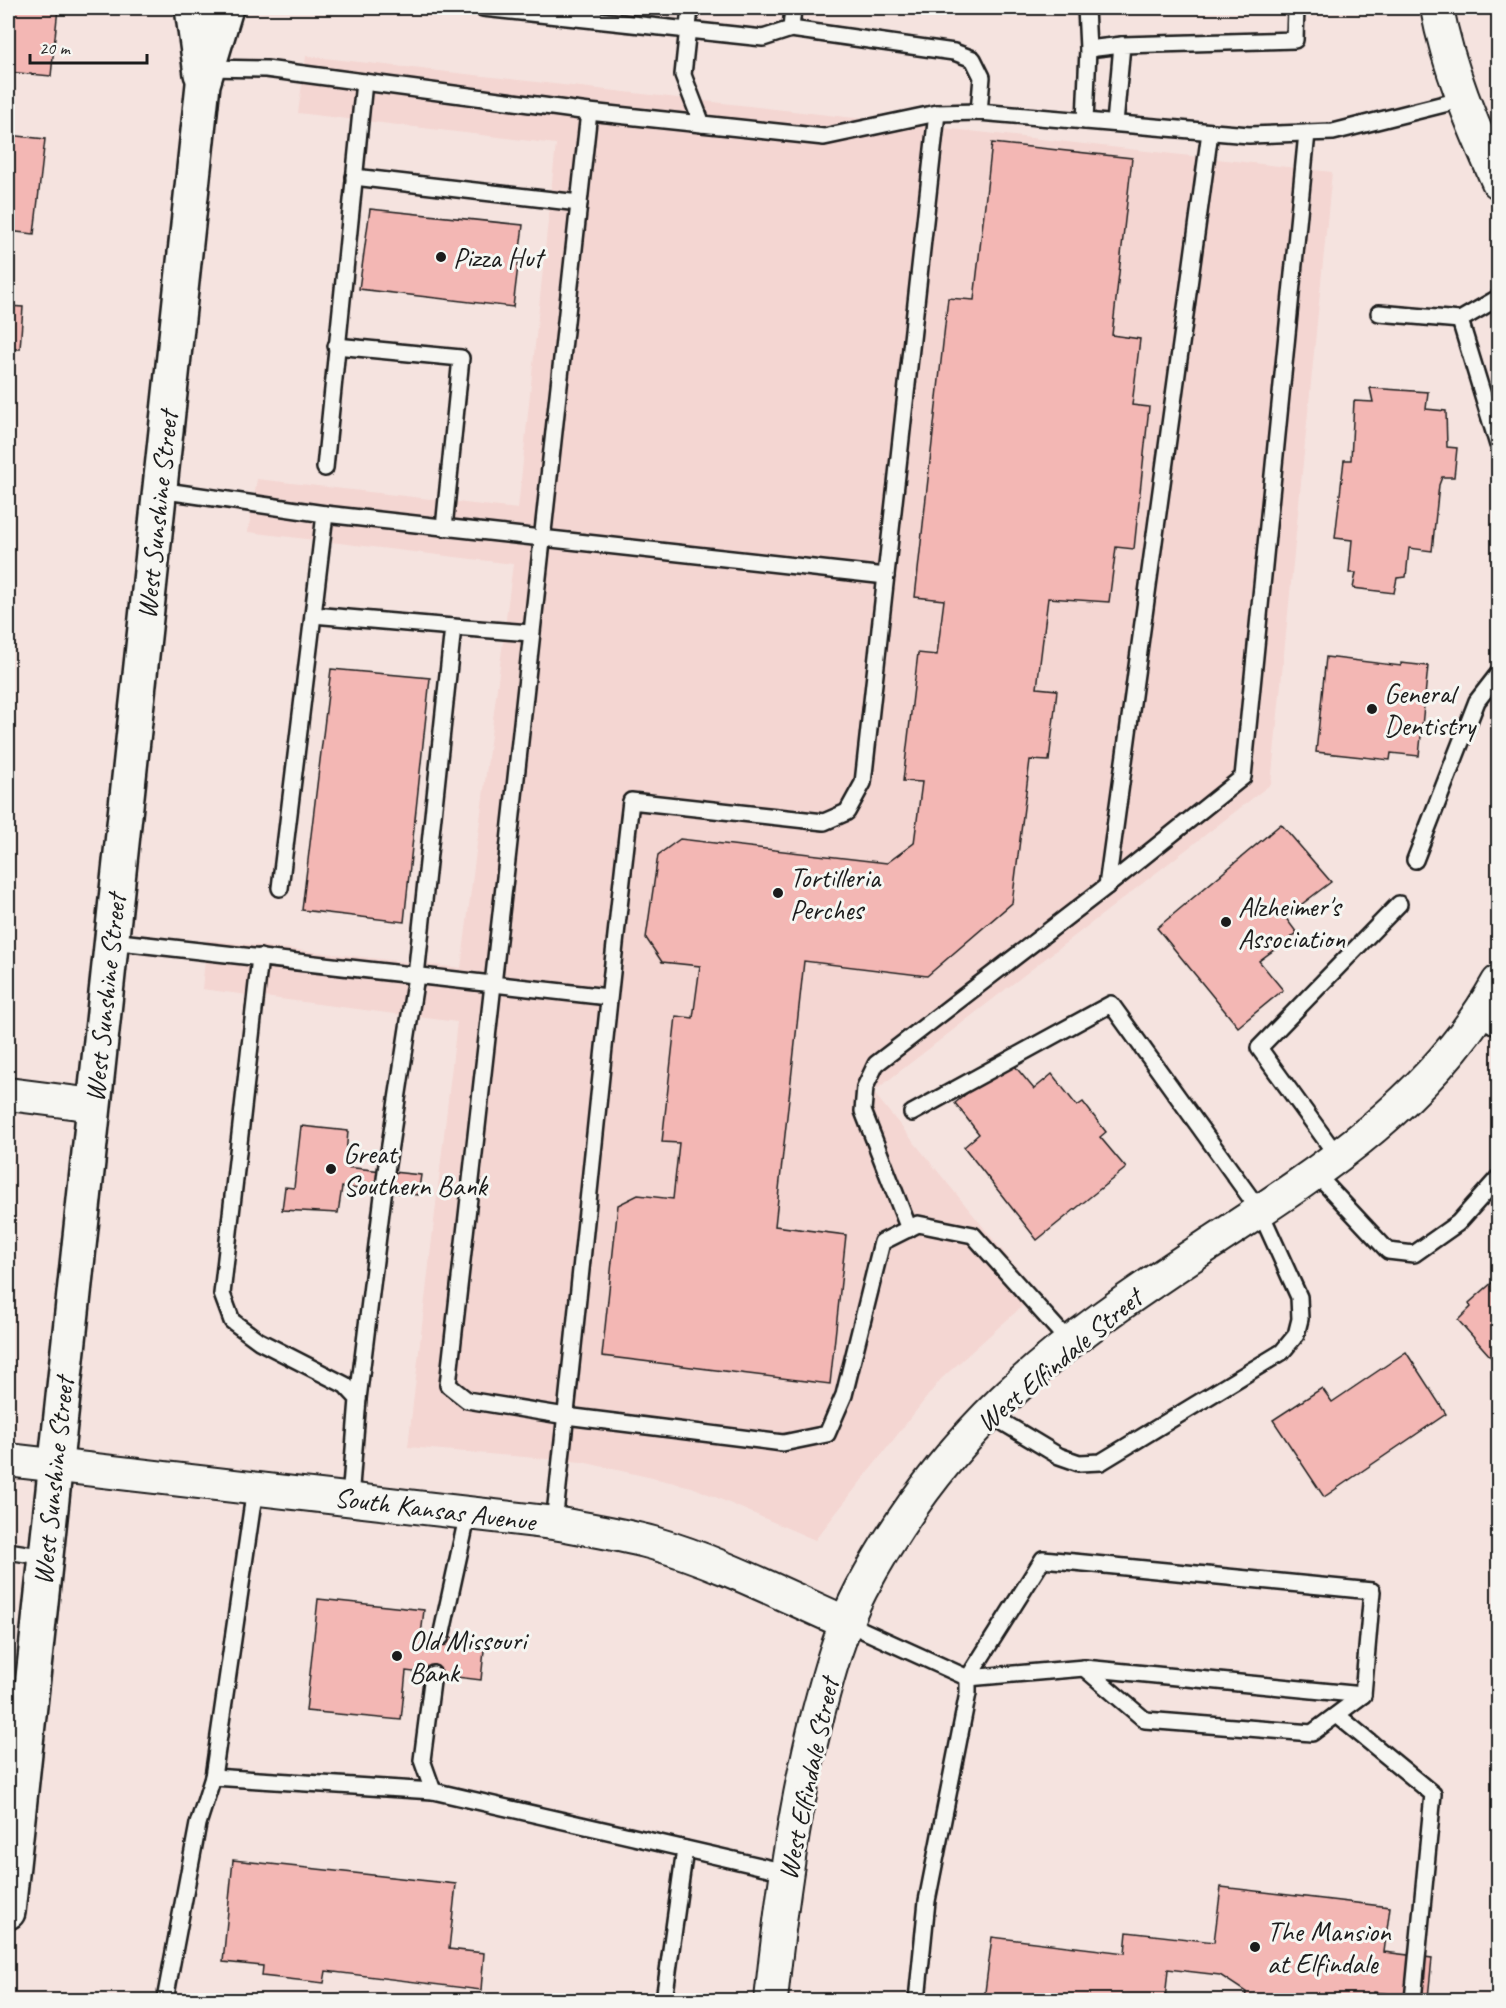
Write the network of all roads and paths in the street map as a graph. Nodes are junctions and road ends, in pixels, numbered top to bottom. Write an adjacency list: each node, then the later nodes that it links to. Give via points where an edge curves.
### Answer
1 (192, 8): 13 (main road, West Sunshine Street)
2 (225, 8): 13 (main road, West Sunshine Street)
3 (483, 8): 10 (lane)
4 (690, 8): 10 (lane)
5 (794, 8): 9 (lane)
6 (1086, 8): 12 (lane)
7 (1296, 8): 11 (lane, via 1295,40)
8 (1437, 8): 15 (street)
9 (791, 29): 10 (lane, via 762,38); 17 (lane, via 954,52 973,59 982,77)
10 (688, 30): 21 (lane, via 683,75)
11 (1122, 45): 12 (lane); 20 (lane)
12 (1088, 49): 19 (lane)
13 (205, 76): 14 (lane, via 266,69); 33 (main road, West Sunshine Street)
14 (364, 82): 16 (lane); 24 (lane)
15 (1464, 99): 23 (lane, via 1333,132); 25 (street)
16 (589, 112): 21 (lane); 26 (lane)
17 (979, 112): 18 (lane); 19 (lane)
18 (937, 113): 21 (lane, via 824,137); 37 (lane)
19 (1085, 121): 20 (lane)
20 (1115, 123): 22 (lane)
21 (702, 124)
22 (1210, 132): 23 (lane); 43 (lane)
23 (1307, 133): 43 (lane, via 1243,777)
24 (354, 177): 26 (lane); 30 (lane)
25 (1498, 182)
26 (579, 203): 36 (lane)
27 (1498, 298): 29 (lane)
28 (1379, 313): 29 (lane)
29 (1460, 320): 31 (lane)
30 (336, 345): 32 (lane); 35 (lane, via 461,358)
31 (1498, 445)
32 (325, 468)
33 (159, 490): 34 (lane); 46 (main road, West Sunshine Street)
34 (325, 514): 35 (lane); 38 (lane)
35 (444, 528): 36 (lane)
36 (541, 539): 37 (lane); 40 (lane)
37 (886, 576): 51 (lane, via 863,783 847,812 824,822 631,801)
38 (313, 615): 39 (lane); 44 (lane)
39 (453, 627): 40 (lane); 48 (lane)
40 (531, 633): 50 (lane)
41 (1498, 674): 42 (lane, via 1477,701)
42 (1415, 860)
43 (1107, 886): 59 (lane, via 876,1064 865,1087 863,1111)
44 (279, 888)
45 (1399, 904): 56 (lane, via 1259,1048)
46 (111, 941): 47 (lane); 54 (main road, West Sunshine Street)
47 (260, 957): 48 (lane); 61 (lane, via 222,1294 232,1321 259,1341 345,1384)
48 (416, 976): 50 (lane); 61 (lane, via 386,1171)
49 (1498, 982): 52 (street, West Elfindale Street)
50 (495, 984): 51 (lane); 63 (lane, via 448,1385 467,1400)
51 (608, 997): 63 (lane)
52 (1488, 1022): 56 (street, West Elfindale Street, via 1446,1057 1405,1101)
53 (8, 1094): 54 (street)
54 (94, 1105): 65 (main road, West Sunshine Street)
55 (912, 1113): 58 (lane, via 1111,1004)
56 (1327, 1165): 57 (lane, via 1388,1251 1414,1254 1458,1223); 58 (street, West Elfindale Street)
57 (1498, 1178)
58 (1260, 1211): 60 (street, West Elfindale Street); 62 (lane, via 1299,1298 1296,1335 1282,1352 1101,1462 1079,1463 1059,1456)
59 (909, 1229): 60 (lane, via 918,1224 973,1234); 63 (lane, via 882,1242 844,1395 827,1434 783,1443)
60 (1071, 1344): 62 (street, West Elfindale Street)
61 (358, 1399): 67 (lane)
62 (989, 1414): 72 (street, West Elfindale Street, via 914,1504 860,1592)
63 (566, 1416): 69 (lane)
64 (8, 1460): 65 (street, South Kansas Avenue)
65 (55, 1466): 66 (street, South Kansas Avenue); 71 (main road, West Sunshine Street)
66 (255, 1488): 67 (street, South Kansas Avenue); 79 (lane)
67 (351, 1499): 68 (street, South Kansas Avenue)
68 (468, 1513): 69 (street, South Kansas Avenue); 73 (lane)
69 (554, 1523): 72 (street, South Kansas Avenue, via 653,1543)
70 (8, 1551): 71 (lane)
71 (45, 1557): 81 (main road, West Sunshine Street)
72 (847, 1623): 76 (lane); 83 (street, West Elfindale Street, via 808,1754)
73 (441, 1637)
74 (1084, 1668): 76 (lane); 77 (lane); 78 (lane, via 1145,1720 1312,1733)
75 (433, 1674): 80 (lane, via 422,1761)
76 (968, 1678): 77 (lane, via 1043,1559 1372,1591); 88 (lane, via 927,1901)
77 (1363, 1695): 78 (lane)
78 (1337, 1715): 89 (lane, via 1433,1794)
79 (213, 1777): 80 (lane); 86 (lane, via 198,1824)
80 (433, 1791): 82 (lane)
81 (13, 1815): 84 (main road, West Sunshine Street)
82 (685, 1849): 83 (lane); 87 (lane)
83 (786, 1872): 85 (street, West Elfindale Street)
84 (8, 1912)
85 (777, 2000)
86 (165, 2001)
87 (664, 2001)
88 (917, 2001)
89 (1413, 2001)

